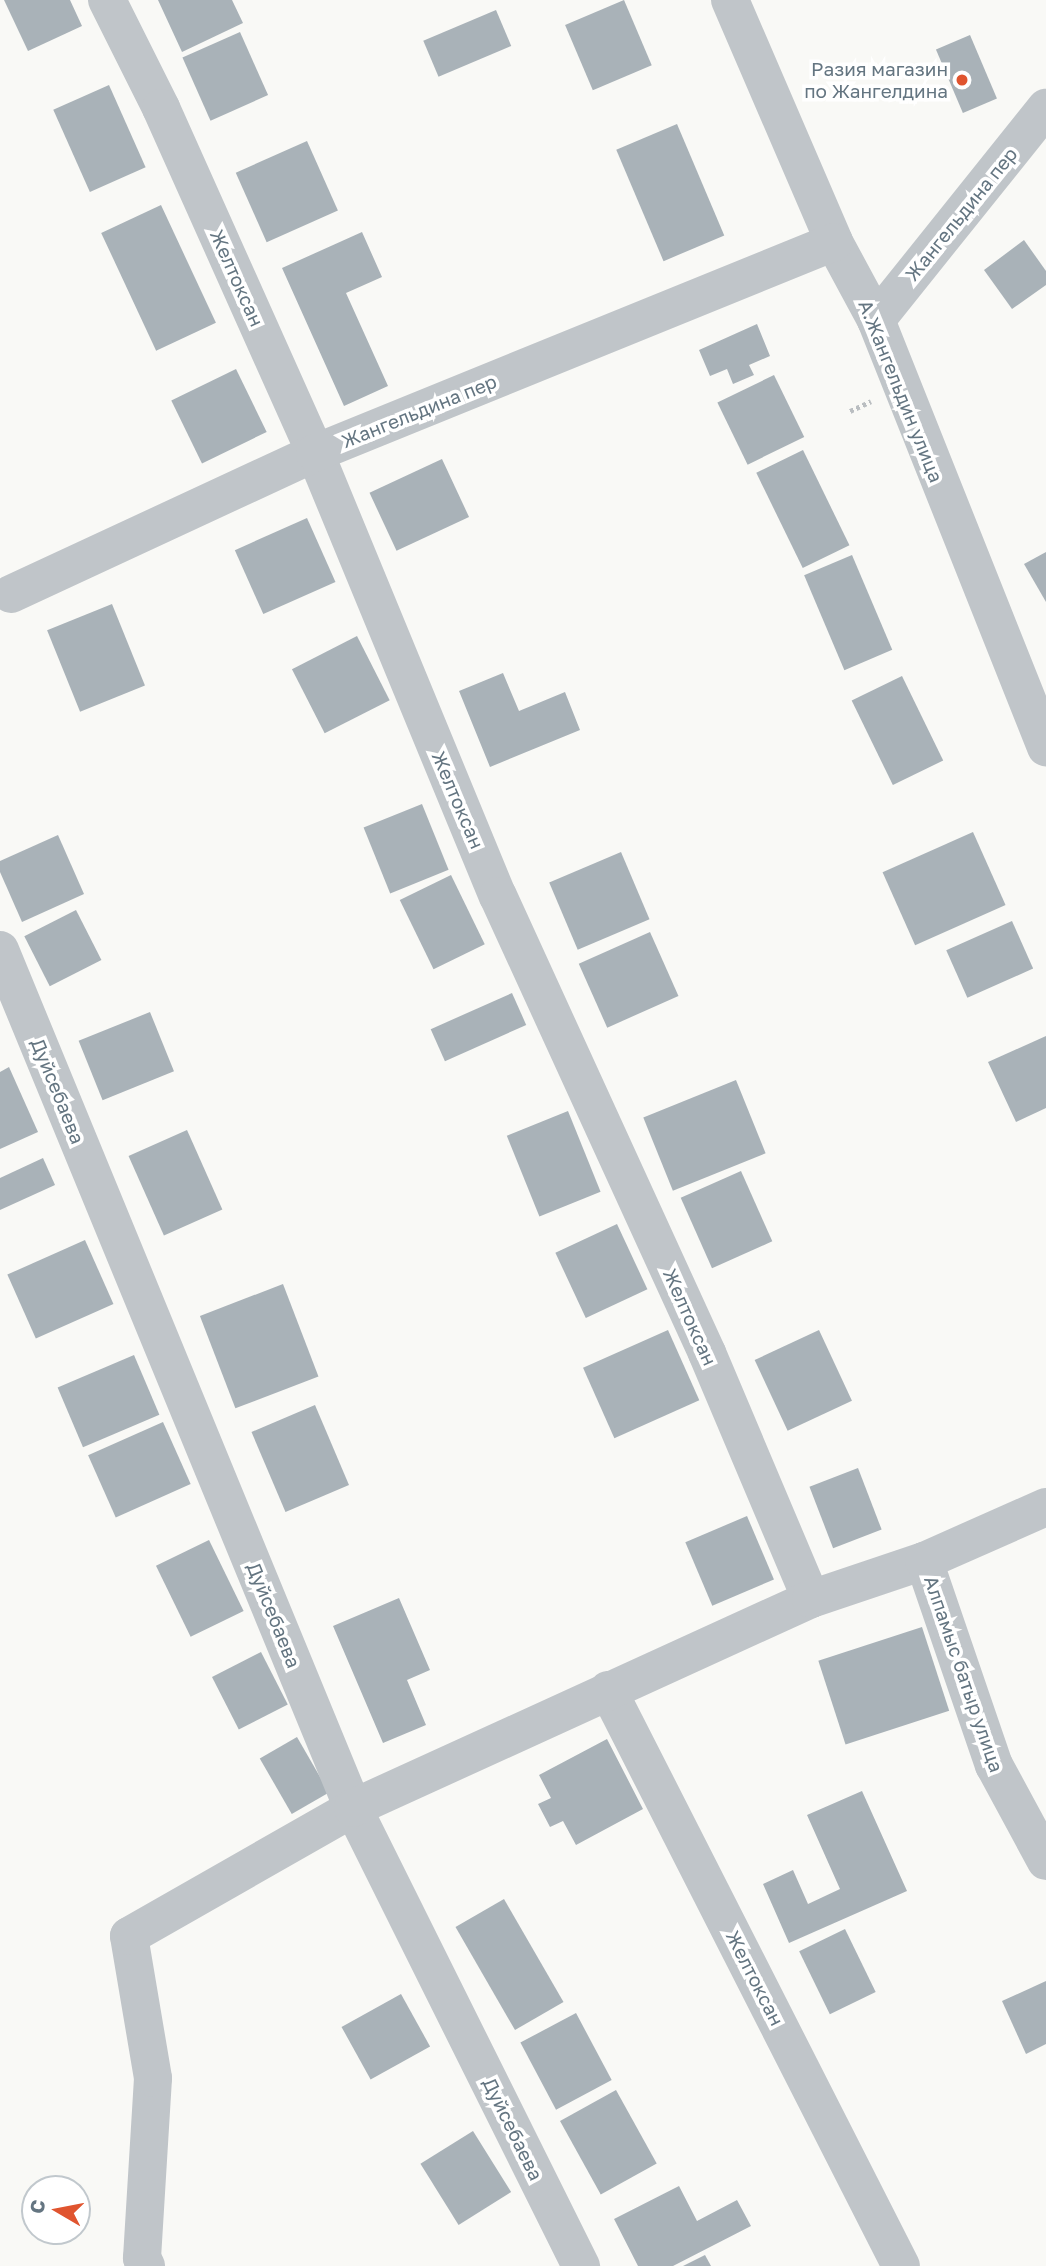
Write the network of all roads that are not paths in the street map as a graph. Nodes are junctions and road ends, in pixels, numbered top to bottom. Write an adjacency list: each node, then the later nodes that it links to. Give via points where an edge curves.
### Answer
1 (107, 0): 6 (street, Желтоксан, via 161,108)
2 (730, 0): 4 (street, А.Жангельдин улица)
3 (1043, 122): 5 (street, Жангельдина пер)
4 (834, 242): 5 (street, А.Жангельдин улица); 6 (street, Жангельдина пер)
5 (876, 320): 8 (street, А.Жангельдин улица)
6 (315, 453): 7 (street, Жангельдина пер); 12 (street, Желтоксан, via 498,896 707,1353)
7 (11, 594)
8 (1046, 747)
9 (0, 950): 14 (street, Дуйсебаева)
10 (1046, 1507): 11 (street)
11 (924, 1561): 12 (street); 15 (street, Алпамыс батыр улица, via 993,1765)
12 (811, 1599): 13 (street)
13 (608, 1690): 14 (street); 18 (street, Желтоксан)
14 (353, 1808): 16 (street, via 129,1936 153,2078 142,2258); 17 (street, Дуйсебаева)
15 (1046, 1861)
16 (146, 2266)
17 (581, 2266)
18 (901, 2266)

